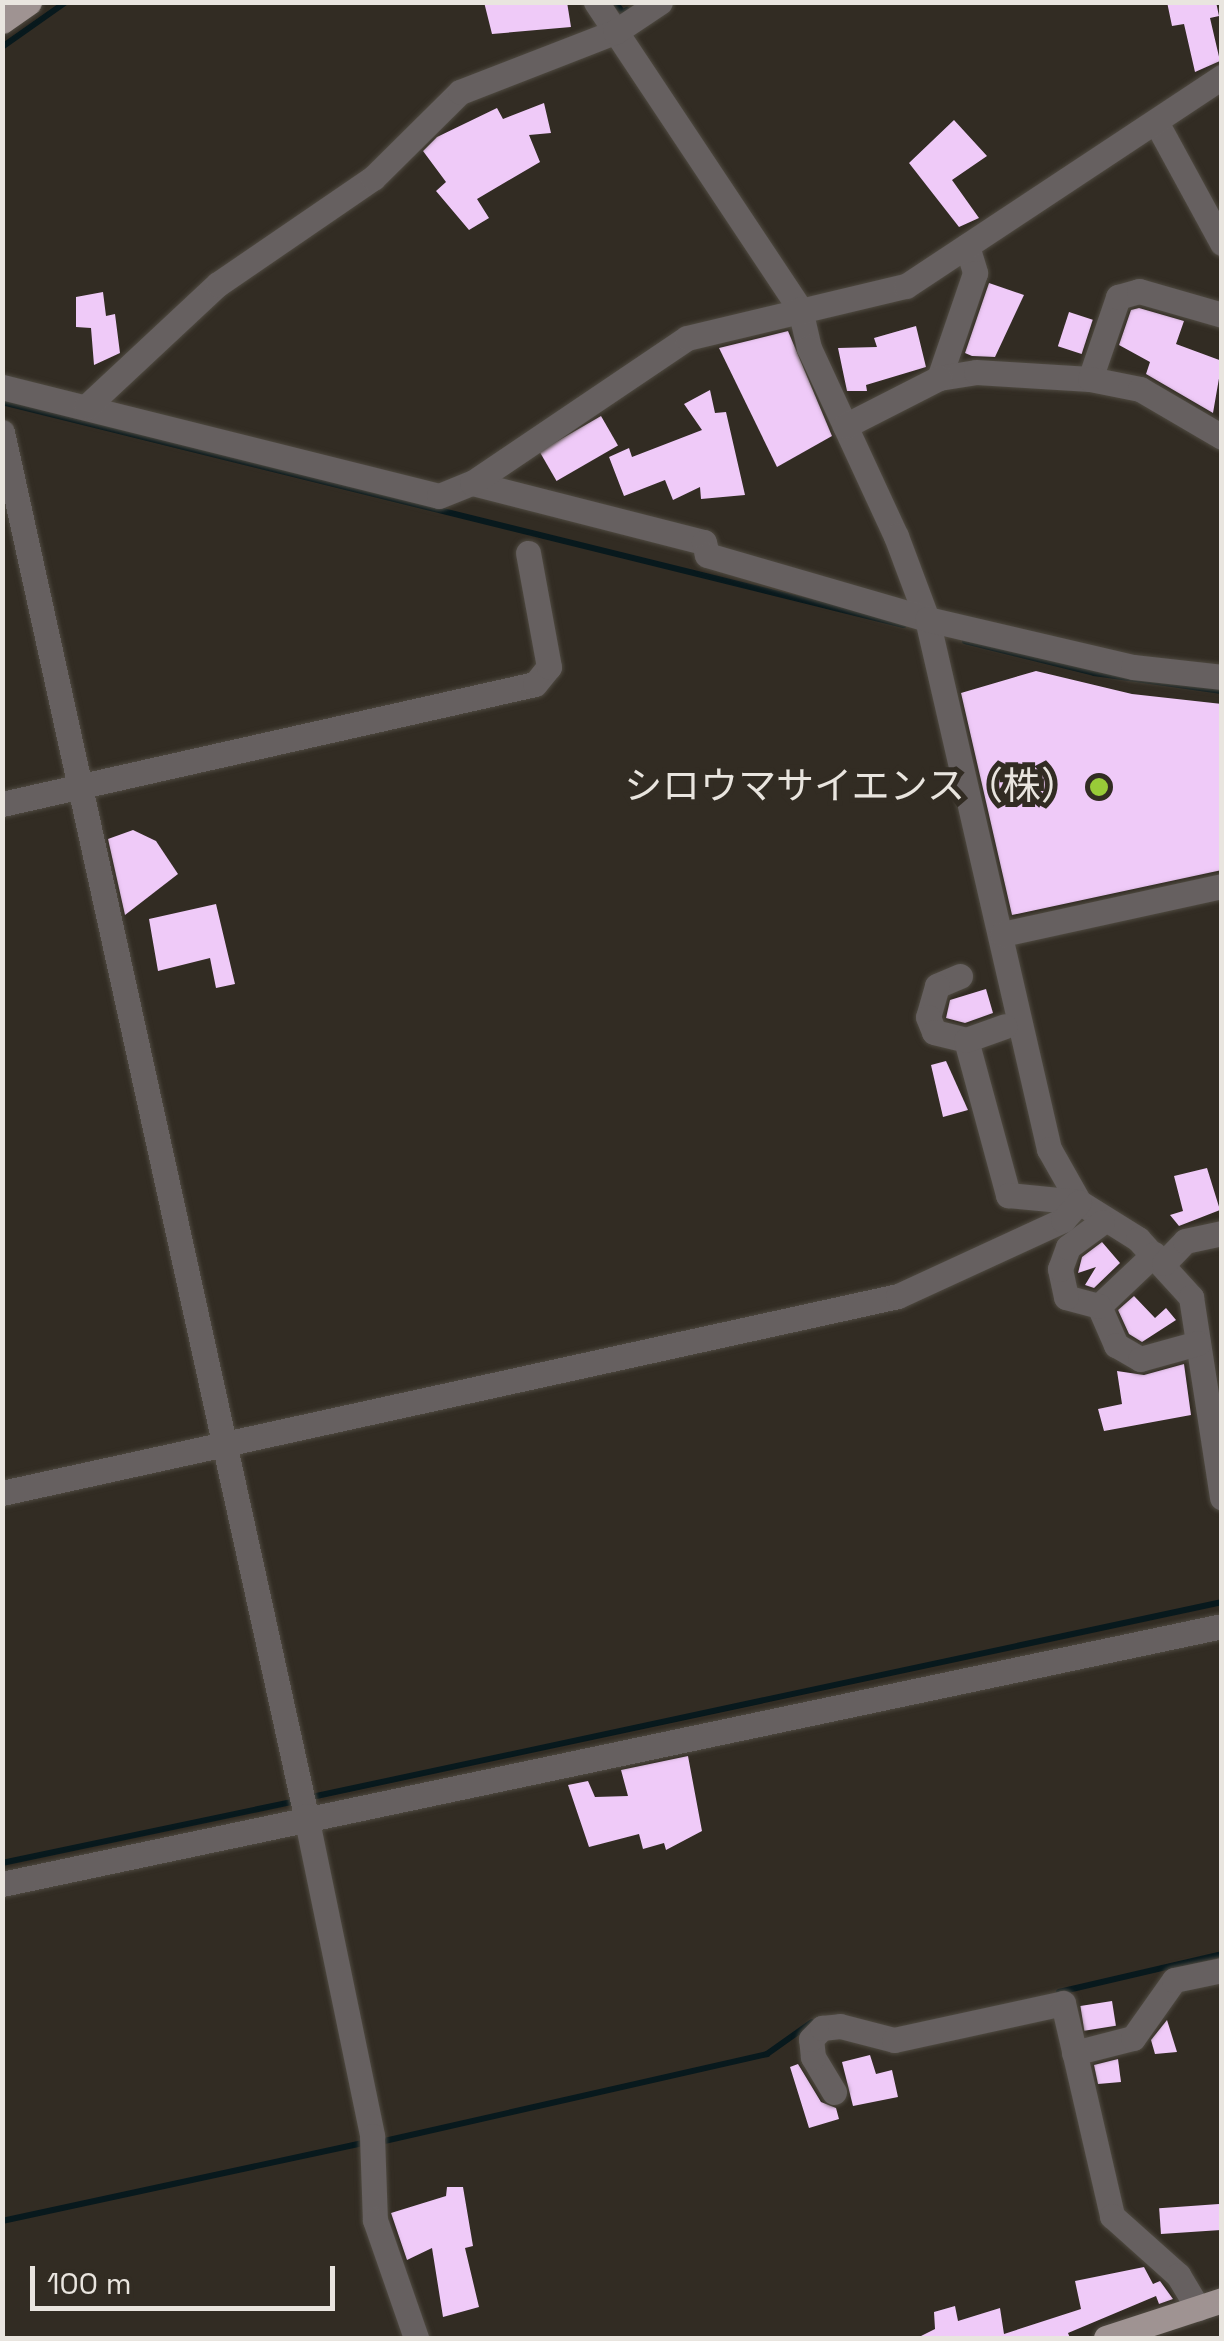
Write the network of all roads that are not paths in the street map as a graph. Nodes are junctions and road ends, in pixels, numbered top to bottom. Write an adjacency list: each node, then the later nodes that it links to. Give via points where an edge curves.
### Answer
1 (28, 2): 4 (main road)
2 (596, 2): 5 (street)
3 (660, 2): 5 (street)
4 (2, 20)
5 (615, 32): 10 (street); 15 (street, via 460,92 374,178 218,284)
6 (1222, 76): 7 (street)
7 (1156, 122): 8 (street); 9 (street)
8 (1222, 243)
9 (967, 246): 10 (street, via 906,286); 12 (street, via 974,274)
10 (800, 309): 16 (street, via 809,348); 19 (street, via 688,338)
11 (1222, 316): 13 (street, via 1139,291 1118,298)
12 (939, 378): 13 (street, via 976,372); 16 (street)
13 (1090, 379): 18 (street, via 1140,389)
14 (2, 387): 15 (street)
15 (86, 407): 19 (street, via 438,496)
16 (845, 426): 21 (street)
17 (2, 432): 23 (street)
18 (1222, 436)
19 (472, 483): 21 (street, via 704,542 707,555)
20 (528, 553): 23 (street, via 549,667 534,684)
21 (927, 619): 22 (street, via 1134,667); 26 (street)
22 (1222, 678)
23 (84, 787): 24 (street); 36 (street)
24 (2, 804)
25 (1222, 886): 26 (street)
26 (1002, 934): 30 (street, via 1049,1149)
27 (960, 976): 29 (street, via 937,986 928,1017 934,1032)
28 (1004, 1026): 29 (street)
29 (966, 1040): 30 (street, via 1008,1196)
30 (1079, 1202): 31 (street); 36 (street, via 1063,1220 898,1296)
31 (1102, 1222): 33 (street); 34 (street, via 1068,1248 1060,1269 1066,1297)
32 (1222, 1233): 33 (street, via 1184,1241)
33 (1159, 1258): 34 (street); 35 (street, via 1191,1298)
34 (1099, 1306): 35 (street, via 1126,1356 1140,1359)
35 (1198, 1343): 38 (street)
36 (224, 1445): 37 (street); 40 (street)
37 (2, 1493)
38 (1222, 1498)
39 (1222, 1626): 40 (street)
40 (306, 1816): 41 (street); 46 (street, via 372,2136 376,2220)
41 (2, 1884)
42 (1222, 1970): 43 (street, via 1174,1980 1133,2038)
43 (1074, 2052): 44 (street, via 1062,2003 894,2040 822,2028 811,2039 813,2058); 45 (street, via 1112,2216)
44 (834, 2092)
45 (1210, 2304): 47 (main road)
46 (416, 2338)
47 (1106, 2338)

